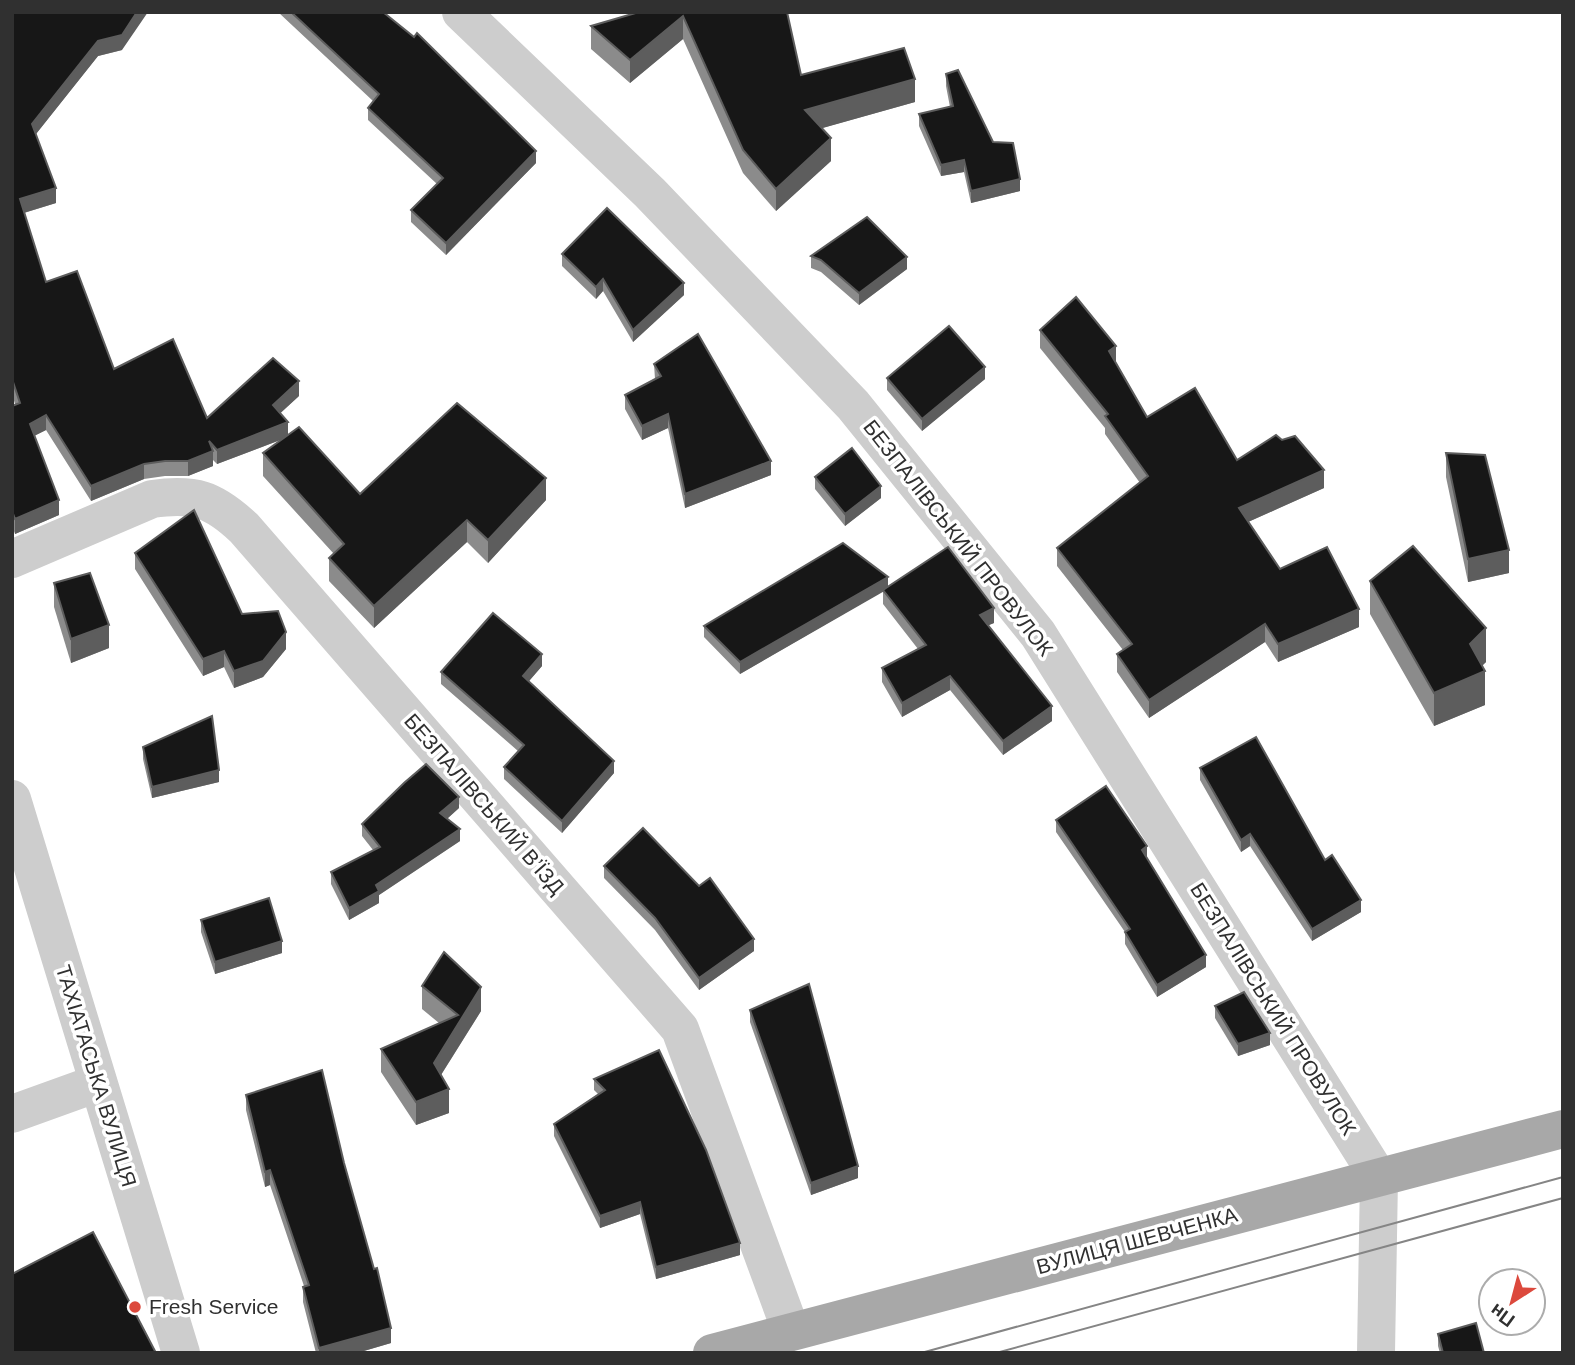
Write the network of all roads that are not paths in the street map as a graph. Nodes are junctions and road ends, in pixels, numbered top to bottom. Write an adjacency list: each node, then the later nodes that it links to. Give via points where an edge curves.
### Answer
1 (461, 12): 7 (street, БЕЗПАЛІВСЬКИЙ ПРОВУЛОК, via 650,193 853,405 1038,634)
2 (12, 559): 8 (street, БЕЗПАЛІВСЬКИЙ В’ЇЗД, via 152,499 178,495 203,499 226,510 680,1029)
3 (12, 799): 4 (street, ТАХІАТАСЬКА ВУЛИЦЯ)
4 (98, 1083): 5 (street); 9 (street, ТАХІАТАСЬКА ВУЛИЦЯ)
5 (12, 1114)
6 (1563, 1129): 7 (main road, ВУЛИЦЯ ШЕВЧЕНКА)
7 (1379, 1178): 8 (main road, ВУЛИЦЯ ШЕВЧЕНКА); 11 (street)
8 (791, 1331): 10 (main road, ВУЛИЦЯ ШЕВЧЕНКА)
9 (181, 1353)
10 (712, 1353)
11 (1376, 1353)

